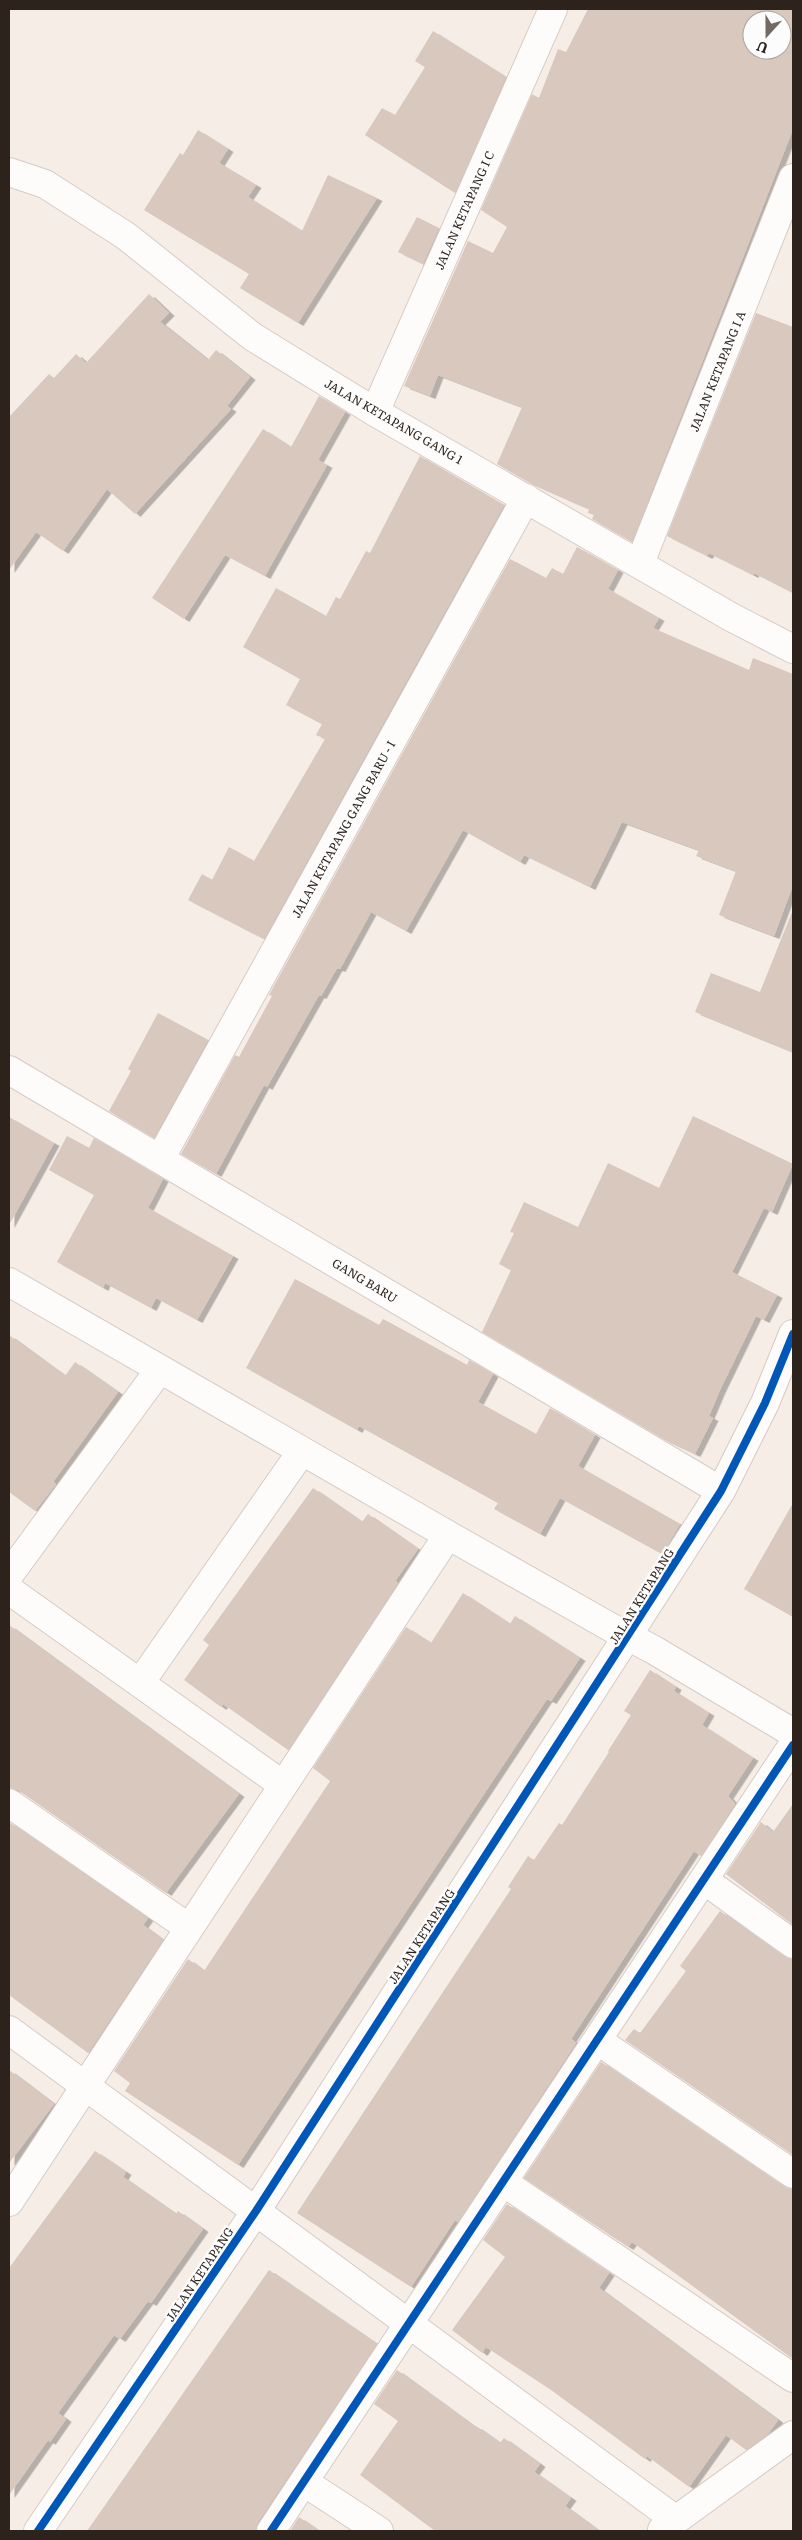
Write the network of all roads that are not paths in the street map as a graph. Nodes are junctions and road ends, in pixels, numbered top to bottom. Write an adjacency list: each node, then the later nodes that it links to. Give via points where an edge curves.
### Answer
1 (553, 9): 4 (street, JALAN KETAPANG I C)
2 (9, 172): 4 (street, JALAN KETAPANG GANG 1, via 45,184 126,236 253,337)
3 (793, 178): 6 (street, JALAN KETAPANG I A)
4 (375, 412): 5 (street, JALAN KETAPANG GANG 1)
5 (526, 498): 6 (street, JALAN KETAPANG GANG 1); 9 (street, JALAN KETAPANG GANG BARU - I)
6 (640, 563): 7 (street, JALAN KETAPANG GANG 1)
7 (793, 649)
8 (9, 1070): 9 (street, GANG BARU)
9 (160, 1159): 14 (street, GANG BARU)
10 (9, 1282): 12 (street)
11 (793, 1334): 14 (street, JALAN KETAPANG, via 764,1403)
12 (160, 1369): 13 (street); 16 (street)
13 (302, 1451): 15 (street); 19 (street)
14 (721, 1490): 18 (street, JALAN KETAPANG)
15 (448, 1535): 18 (street); 22 (street)
16 (9, 1575)
17 (9, 1590): 19 (street)
18 (629, 1637): 20 (street); 33 (street, JALAN KETAPANG)
19 (140, 1683): 22 (street)
20 (793, 1733)
21 (793, 1745): 24 (street)
22 (283, 1785): 25 (street)
23 (9, 1803): 25 (street)
24 (704, 1880): 26 (street); 28 (street)
25 (188, 1928): 29 (street)
26 (793, 1944)
27 (9, 2030): 29 (street)
28 (597, 2040): 30 (street); 31 (street)
29 (85, 2086): 32 (street); 33 (street)
30 (793, 2174)
31 (503, 2182): 34 (street); 35 (street)
32 (9, 2202)
33 (256, 2211): 34 (street); 39 (street, JALAN KETAPANG)
34 (409, 2325): 37 (street); 38 (street)
35 (793, 2378)
36 (793, 2435): 38 (street)
37 (304, 2482): 40 (street); 41 (street)
38 (669, 2526)
39 (38, 2531)
40 (271, 2531)
41 (379, 2531)

